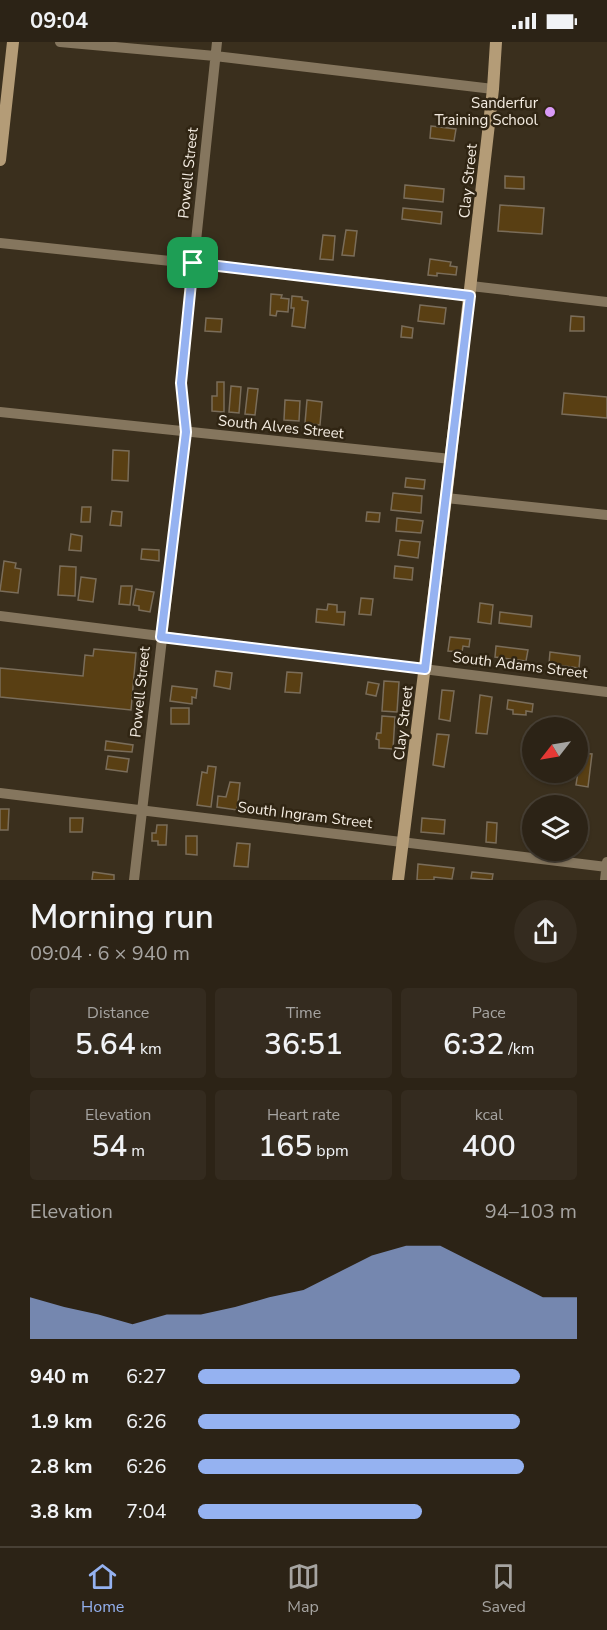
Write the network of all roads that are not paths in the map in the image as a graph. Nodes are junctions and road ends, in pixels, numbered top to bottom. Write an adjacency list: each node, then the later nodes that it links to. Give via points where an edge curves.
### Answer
1 (13, 42): 7 (street)
2 (60, 42): 5 (street)
3 (217, 42): 5 (street, Powell Street)
4 (496, 42): 6 (street, Clay Street)
5 (215, 57): 6 (street); 9 (street, Powell Street)
6 (493, 89): 10 (street, Clay Street)
7 (0, 160)
8 (0, 243): 9 (street)
9 (193, 263): 10 (street); 13 (street, Powell Street, via 181,383)
10 (470, 291): 11 (street); 14 (street, Clay Street)
11 (607, 302)
12 (0, 412): 13 (street, South Alves Street)
13 (186, 432): 14 (street, South Alves Street); 18 (street, Powell Street)
14 (451, 459): 15 (street, Clay Street)
15 (446, 498): 16 (street); 19 (street, Clay Street)
16 (607, 515)
17 (0, 616): 18 (street, South Adams Street)
18 (161, 637): 19 (street, South Adams Street); 22 (street, Powell Street)
19 (425, 669): 20 (street, South Adams Street); 23 (street, Clay Street)
20 (607, 692)
21 (0, 793): 22 (street, South Ingram Street)
22 (142, 810): 23 (street, South Ingram Street); 26 (street, Powell Street)
23 (403, 843): 25 (street, South Ingram Street); 27 (street, Clay Street)
24 (607, 861): 25 (street)
25 (607, 867): 28 (street)
26 (134, 880)
27 (398, 880)
28 (605, 880)

